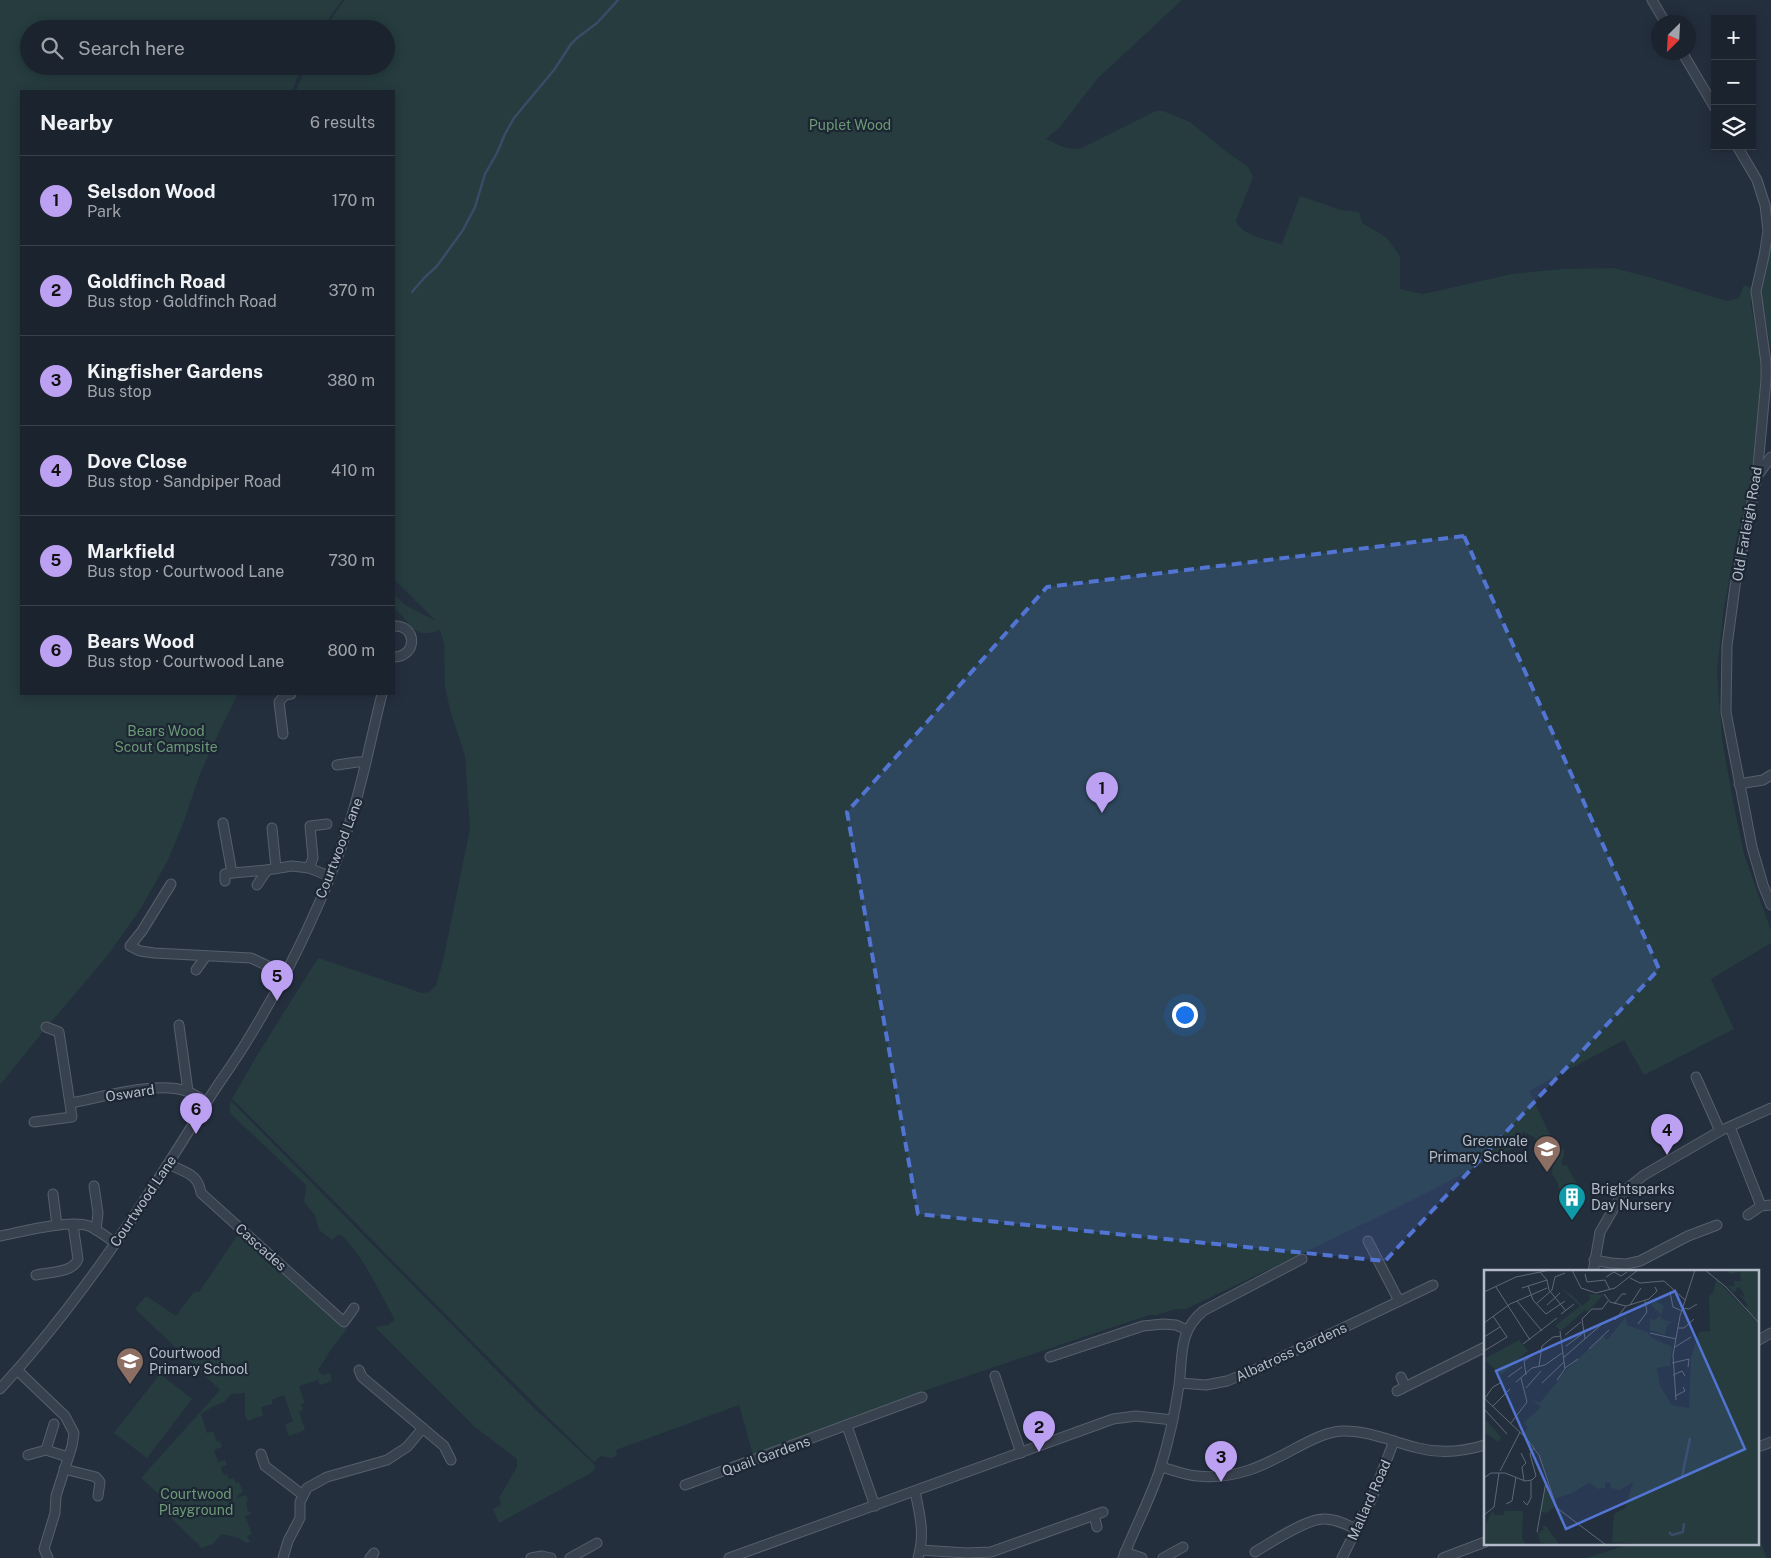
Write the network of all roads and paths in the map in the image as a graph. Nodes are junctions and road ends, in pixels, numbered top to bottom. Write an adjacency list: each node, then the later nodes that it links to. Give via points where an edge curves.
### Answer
1 (1652, 0): 2 (street)
2 (1661, 15)
3 (1687, 60): 4 (street)
4 (1713, 105)
5 (1739, 150): 7 (street, Old Farleigh Road, via 1757,180 1765,205 1768,231 1756,291 1766,363)
6 (1771, 457): 7 (street)
7 (1756, 477): 16 (street, Old Farleigh Road, via 1727,646 1726,712)
8 (395, 626): 9 (street, via 408,630 412,641 407,653)
9 (395, 657)
10 (285, 695): 12 (street, via 279,702)
11 (382, 695): 13 (street, Courtwood Lane)
12 (283, 734)
13 (366, 762): 14 (street); 23 (street, Courtwood Lane, via 360,793)
14 (337, 765)
15 (1771, 775): 16 (street, via 1763,780)
16 (1739, 784): 27 (street, Old Farleigh Road, via 1752,847)
17 (223, 824): 22 (street)
18 (327, 824): 20 (street, via 310,826 313,858)
19 (272, 828): 21 (street)
20 (310, 868): 21 (street); 23 (street)
21 (271, 869): 22 (street); 26 (street)
22 (232, 873): 24 (street, via 225,874)
23 (329, 876): 30 (street, Courtwood Lane)
24 (225, 881)
25 (170, 884): 28 (street, via 130,946 140,951)
26 (257, 885)
27 (1771, 905)
28 (206, 956): 29 (street); 30 (street, via 251,958)
29 (196, 970)
30 (285, 974): 35 (street, Courtwood Lane, via 247,1041)
31 (179, 1025): 34 (street)
32 (46, 1026): 36 (street, via 59,1032)
33 (1696, 1077): 40 (street)
34 (188, 1091): 35 (street, Osward); 36 (street, Osward, via 149,1088)
35 (206, 1102): 41 (street, Courtwood Lane)
36 (71, 1103): 38 (street, via 72,1117)
37 (1771, 1108): 39 (street)
38 (34, 1122)
39 (1730, 1127): 40 (street); 44 (street)
40 (1720, 1131): 54 (street, via 1644,1175 1624,1191 1600,1232)
41 (170, 1164): 52 (street, Courtwood Lane); 59 (street, Cascades, via 191,1174 199,1183 201,1193 344,1322)
42 (94, 1186): 49 (street, via 98,1214)
43 (53, 1194): 46 (street)
44 (1766, 1205): 45 (street)
45 (1748, 1215)
46 (57, 1225): 47 (street); 50 (street)
47 (73, 1225): 49 (street); 56 (street, via 77,1264)
48 (1717, 1225): 54 (street, via 1640,1261 1626,1264)
49 (96, 1230): 52 (street)
50 (0, 1236)
51 (1368, 1242): 58 (street)
52 (115, 1243): 65 (street, Courtwood Lane)
53 (1302, 1259): 60 (street, via 1202,1311)
54 (1594, 1260): 55 (street)
55 (1593, 1270)
56 (36, 1274)
57 (1433, 1285): 58 (street, Albatross Gardens)
58 (1398, 1301): 69 (street, Albatross Gardens, via 1226,1381 1206,1385)
59 (354, 1308)
60 (1187, 1330): 64 (street, via 1163,1324 1143,1326); 69 (street, via 1182,1346)
61 (1771, 1333): 62 (street)
62 (1758, 1340)
63 (1484, 1347): 68 (street, via 1401,1388)
64 (1050, 1357)
65 (17, 1370): 70 (street, Courtwood Lane); 84 (street, via 66,1416 74,1433)
66 (359, 1370): 75 (street, via 362,1377)
67 (995, 1376): 81 (street)
68 (1401, 1377)
69 (1180, 1383): 72 (street)
70 (0, 1389)
71 (922, 1398): 74 (street, Quail Gardens)
72 (1173, 1420): 81 (street, via 1136,1416 1113,1419); 86 (street)
73 (54, 1424): 80 (street)
74 (847, 1426): 88 (street, Quail Gardens); 92 (street)
75 (423, 1428): 85 (street, via 444,1446); 90 (street, via 407,1447 387,1460 327,1477 307,1488)
76 (1394, 1440): 78 (street, via 1441,1452 1465,1451); 86 (street, via 1342,1431 1315,1438 1258,1468 1225,1476 1196,1476); 94 (street, Mallard Road)
77 (1771, 1442): 79 (street)
78 (1484, 1445)
79 (1762, 1446)
80 (46, 1450): 83 (street); 84 (street)
81 (1021, 1453): 89 (street)
82 (260, 1454): 90 (street, via 265,1466)
83 (28, 1455)
84 (68, 1457): 87 (street)
85 (451, 1460)
86 (1161, 1467): 100 (street)
87 (64, 1469): 91 (street, via 96,1477 100,1482); 101 (street, via 56,1496 56,1513 44,1549)
88 (685, 1485)
89 (915, 1492): 92 (street); 99 (street, via 922,1522)
90 (303, 1495): 102 (street, via 300,1518)
91 (98, 1496)
92 (874, 1506): 106 (street)
93 (1097, 1527): 99 (street, via 1098,1514 991,1552)
94 (1357, 1530): 98 (street, via 1321,1518); 109 (street, Mallard Road)
95 (1484, 1542): 110 (street)
96 (597, 1543): 105 (street)
97 (1179, 1552): 108 (street)
98 (1255, 1552)
99 (919, 1554)
100 (1124, 1555): 107 (street)
101 (48, 1558)
102 (283, 1558)
103 (531, 1558): 104 (street)
104 (551, 1558)
105 (570, 1558)
106 (730, 1558)
107 (1142, 1558)
108 (1163, 1558)
109 (1342, 1558)
110 (1443, 1558)

